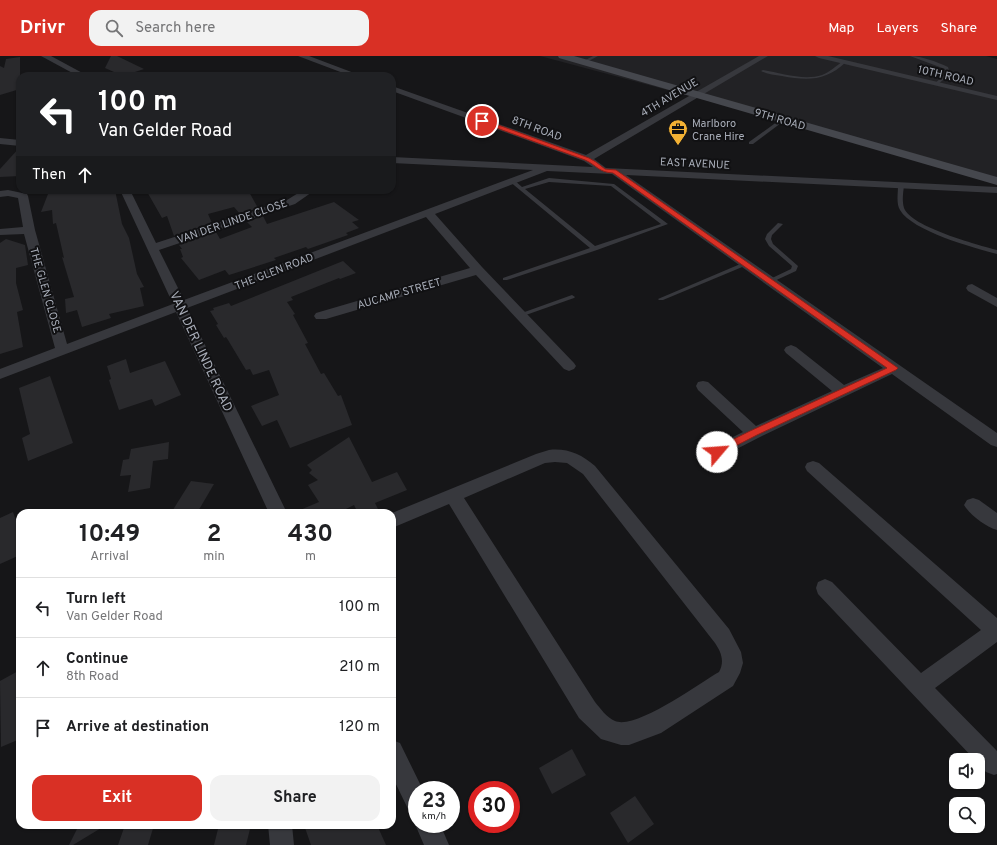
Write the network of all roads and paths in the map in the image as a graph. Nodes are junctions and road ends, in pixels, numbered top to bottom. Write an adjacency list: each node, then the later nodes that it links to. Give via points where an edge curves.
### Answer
1 (44, 56): 11 (street)
2 (302, 56): 12 (street)
3 (563, 56): 8 (main road, 9TH ROAD)
4 (596, 56): 8 (lane)
5 (764, 56): 15 (street, 4TH AVENUE)
6 (819, 56): 9 (street, 10TH ROAD)
7 (912, 56): 13 (lane, via 948,68 948,74)
8 (584, 62): 15 (main road, 9TH ROAD)
9 (844, 62): 10 (lane, via 818,77); 13 (street, 10TH ROAD)
10 (763, 71)
11 (76, 72)
12 (347, 72)
13 (936, 84): 16 (street, 10TH ROAD)
14 (396, 89): 21 (street, 8TH ROAD)
15 (697, 94): 17 (main road, 9TH ROAD); 21 (street, 4TH AVENUE)
16 (997, 98)
17 (783, 120): 20 (lane); 25 (main road, 9TH ROAD)
18 (0, 142): 19 (street)
19 (16, 142)
20 (751, 143)
21 (587, 159): 24 (street, 8TH ROAD)
22 (396, 160): 23 (street, EAST AVENUE)
23 (548, 168): 24 (street, EAST AVENUE); 26 (street, THE GLEN ROAD)
24 (609, 171): 27 (street, EAST AVENUE); 39 (street, 8TH ROAD)
25 (997, 181)
26 (516, 185): 32 (street, THE GLEN ROAD); 37 (lane); 37 (lane, via 549,180 612,185 665,224)
27 (901, 186): 28 (street, EAST AVENUE); 38 (lane, via 900,204 912,220 944,235)
28 (997, 190)
29 (0, 194): 34 (street, THE GLEN CLOSE, via 23,196)
30 (127, 194): 36 (street, VAN DER LINDE ROAD)
31 (304, 194): 36 (street, VAN DER LINDE CLOSE, via 291,202)
32 (428, 213): 40 (street); 47 (street, THE GLEN ROAD)
33 (780, 224): 42 (lane, via 768,239 771,245 795,266 794,270)
34 (29, 230): 35 (street, THE GLEN CLOSE); 50 (street, THE GLEN CLOSE)
35 (0, 232)
36 (153, 248): 47 (street, VAN DER LINDE ROAD)
37 (595, 249): 41 (lane)
38 (997, 252)
39 (745, 264): 42 (street, 8TH ROAD); 45 (lane)
40 (478, 270): 48 (street); 49 (street, AUCAMP STREET)
41 (505, 279)
42 (770, 281): 53 (street, 8TH ROAD)
43 (972, 288): 46 (street)
44 (572, 297): 48 (lane)
45 (660, 299)
46 (997, 303)
47 (181, 306): 50 (street, THE GLEN ROAD); 63 (street, VAN DER LINDE ROAD)
48 (521, 315): 52 (street)
49 (320, 316)
50 (62, 350): 54 (street, THE GLEN ROAD)
51 (790, 350): 56 (street)
52 (569, 366)
53 (894, 368): 56 (street); 58 (street, 8TH ROAD)
54 (0, 374)
55 (703, 386): 57 (street)
56 (843, 392): 57 (street)
57 (754, 433): 59 (street)
58 (997, 441)
59 (717, 452)
60 (813, 467): 67 (street)
61 (453, 496): 61 (street, via 542,458 562,455 581,462 722,636 730,649 732,670 726,679 653,725 628,734 610,731 587,710); 64 (street)
62 (973, 505): 65 (street)
63 (276, 509)
64 (396, 519)
65 (997, 524)
66 (825, 588): 68 (street)
67 (997, 631): 68 (street)
68 (919, 687): 70 (street)
69 (396, 759): 71 (street)
70 (994, 764)
71 (408, 784)
72 (280, 829): 74 (street)
73 (431, 833): 75 (street)
74 (282, 845)
75 (437, 845)

